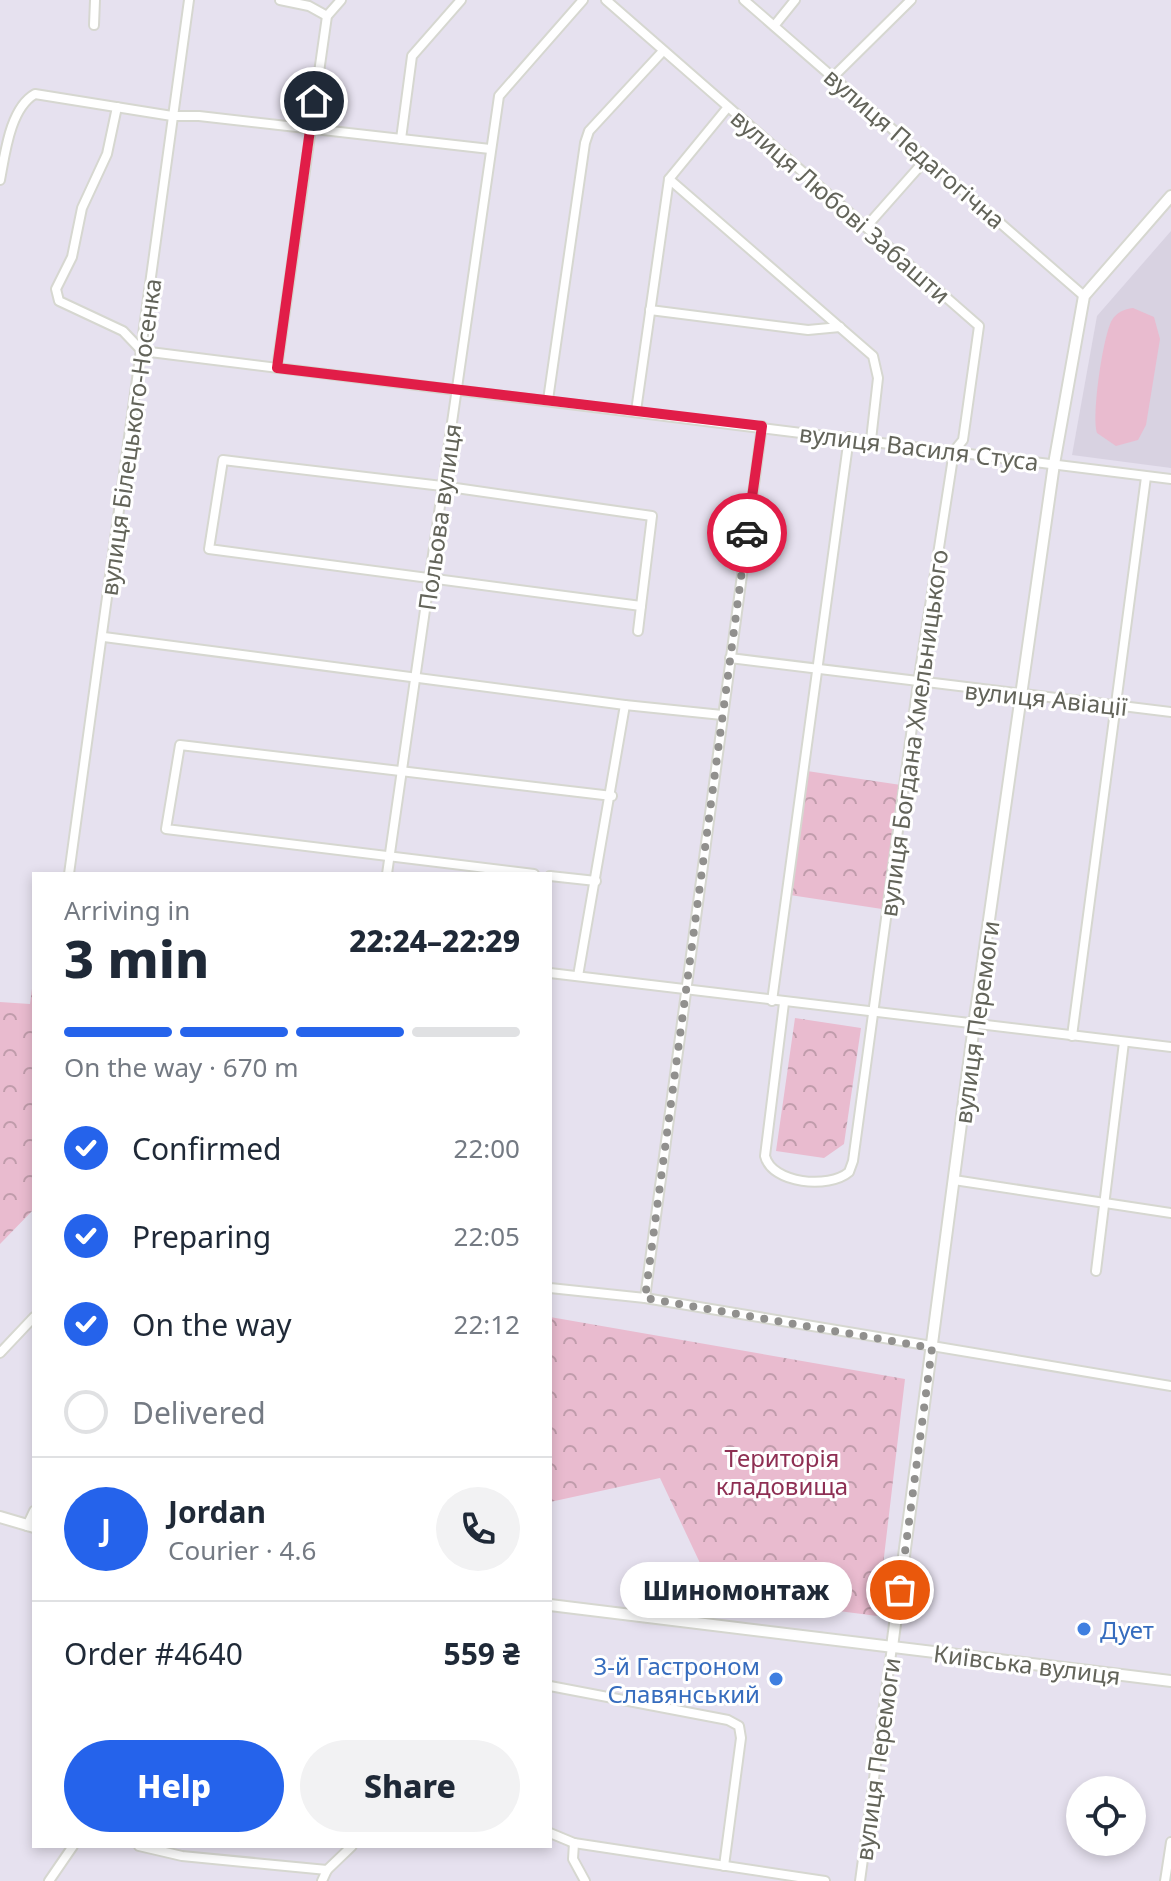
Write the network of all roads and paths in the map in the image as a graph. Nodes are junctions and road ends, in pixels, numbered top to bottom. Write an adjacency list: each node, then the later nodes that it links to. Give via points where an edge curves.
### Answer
1 (95, 0): 12 (street)
2 (189, 0): 18 (street, вулиця Білецького-Носенка)
3 (280, 0): 11 (street)
4 (341, 0): 11 (street)
5 (461, 0): 20 (street, via 412,56)
6 (583, 0): 21 (street, Польова вулиця, via 499,96)
7 (606, 0): 14 (street, вулиця Любові Забашти)
8 (744, 0): 13 (street, вулиця Педагогічна)
9 (795, 0): 13 (street)
10 (911, 0): 15 (street)
11 (327, 16): 19 (street)
12 (94, 25)
13 (774, 26): 15 (street, вулиця Педагогічна)
14 (663, 51): 17 (street, вулиця Любові Забашти); 33 (street, via 589,131 585,143)
15 (833, 77): 22 (street, вулиця Педагогічна)
16 (117, 107): 18 (street); 24 (street, via 30,96 10,136); 30 (street, via 107,154 82,208 72,257 56,289 59,301 123,331)
17 (728, 107): 23 (street); 26 (street, вулиця Любові Забашти)
18 (172, 116): 19 (street); 30 (street, вулиця Білецького-Носенка)
19 (310, 129): 20 (street); 31 (street)
20 (401, 139): 21 (street)
21 (490, 149): 32 (street, Польова вулиця)
22 (927, 158): 26 (street); 27 (street, вулиця Педагогічна)
23 (669, 179): 28 (street); 29 (street)
24 (0, 180)
25 (1171, 196): 27 (street)
26 (866, 227): 38 (street, вулиця Любові Забашти, via 979,326 963,440)
27 (1084, 296): 39 (street, вулиця Перемоги)
28 (650, 310): 29 (street, via 808,330); 34 (street)
29 (840, 327): 37 (street, via 878,366)
30 (142, 351): 31 (street, вулиця Василя Стуса); 46 (street, вулиця Білецького-Носенка)
31 (277, 368): 32 (street, вулиця Василя Стуса)
32 (457, 389): 33 (street, вулиця Василя Стуса); 42 (street, Польова вулиця)
33 (548, 400): 34 (street, вулиця Василя Стуса)
34 (636, 411): 35 (street, вулиця Василя Стуса)
35 (762, 426): 36 (street, вулиця Василя Стуса); 47 (street)
36 (849, 437): 37 (street, вулиця Василя Стуса); 48 (street)
37 (871, 440): 38 (street, вулиця Василя Стуса)
38 (954, 451): 39 (street, вулиця Василя Стуса); 50 (street, вулиця Богдана Хмельницького)
39 (1054, 464): 40 (street, вулиця Василя Стуса); 51 (street, вулиця Перемоги)
40 (1146, 477): 41 (street, вулиця Василя Стуса); 53 (street)
41 (1171, 479)
42 (442, 486): 43 (street, Польова вулиця); 43 (street, via 223,460 209,549); 44 (street, via 652,516)
43 (430, 580): 44 (street); 49 (street, Польова вулиця)
44 (641, 606): 45 (street)
45 (638, 631)
46 (104, 637): 49 (street); 59 (street, вулиця Білецького-Носенка)
47 (730, 658): 48 (street, вулиця Авіації); 55 (street)
48 (817, 670): 50 (street, вулиця Авіації); 67 (street)
49 (417, 678): 52 (street); 56 (street, Польова вулиця)
50 (918, 683): 51 (street, вулиця Авіації); 69 (street, вулиця Богдана Хмельницького)
51 (1023, 695): 53 (street, вулиця Авіації); 70 (street, вулиця Перемоги)
52 (625, 705): 55 (street); 57 (street)
53 (1117, 705): 54 (street, вулиця Авіації); 71 (street)
54 (1171, 712)
55 (722, 715): 66 (street)
56 (403, 771): 57 (street); 58 (street, Польова вулиця); 58 (street, via 180,745 166,829)
57 (612, 796): 63 (street)
58 (390, 856): 60 (street, Польова вулиця); 61 (street)
59 (69, 872)
60 (387, 872)
61 (518, 872)
62 (552, 876): 63 (street)
63 (596, 881): 65 (street)
64 (552, 973): 65 (street)
65 (578, 976): 66 (street)
66 (686, 991): 67 (street); 79 (street)
67 (772, 1001): 68 (street)
68 (784, 1003): 69 (street); 69 (street, вулиця Богдана Хмельницького, via 765,1156 771,1171 780,1176 831,1182 849,1172)
69 (874, 1014): 70 (street)
70 (974, 1025): 71 (street); 74 (street, вулиця Перемоги)
71 (1072, 1036): 72 (street)
72 (1124, 1042): 73 (street); 75 (street)
73 (1171, 1047)
74 (954, 1180): 75 (street); 81 (street, вулиця Перемоги)
75 (1104, 1204): 76 (street); 77 (street)
76 (1171, 1213)
77 (1096, 1271)
78 (552, 1288): 79 (street)
79 (645, 1298): 81 (street)
80 (32, 1319): 82 (street)
81 (932, 1348): 83 (street); 87 (street, вулиця Перемоги)
82 (0, 1353)
83 (1171, 1386)
84 (0, 1517): 85 (street)
85 (30, 1526)
86 (552, 1605): 87 (street, Київська вулиця)
87 (892, 1647): 88 (street, Київська вулиця); 102 (street, вулиця Перемоги)
88 (1171, 1681)
89 (552, 1686): 96 (street, via 739,1726)
90 (552, 1834): 92 (street)
91 (1171, 1842): 103 (street)
92 (574, 1843): 96 (street); 100 (street, via 573,1859)
93 (72, 1848): 98 (street)
94 (148, 1848): 97 (street)
95 (350, 1848): 97 (street)
96 (724, 1866): 101 (street)
97 (327, 1870): 99 (street)
98 (49, 1881)
99 (322, 1881)
100 (585, 1881)
101 (825, 1881)
102 (860, 1881)
103 (1165, 1881)

